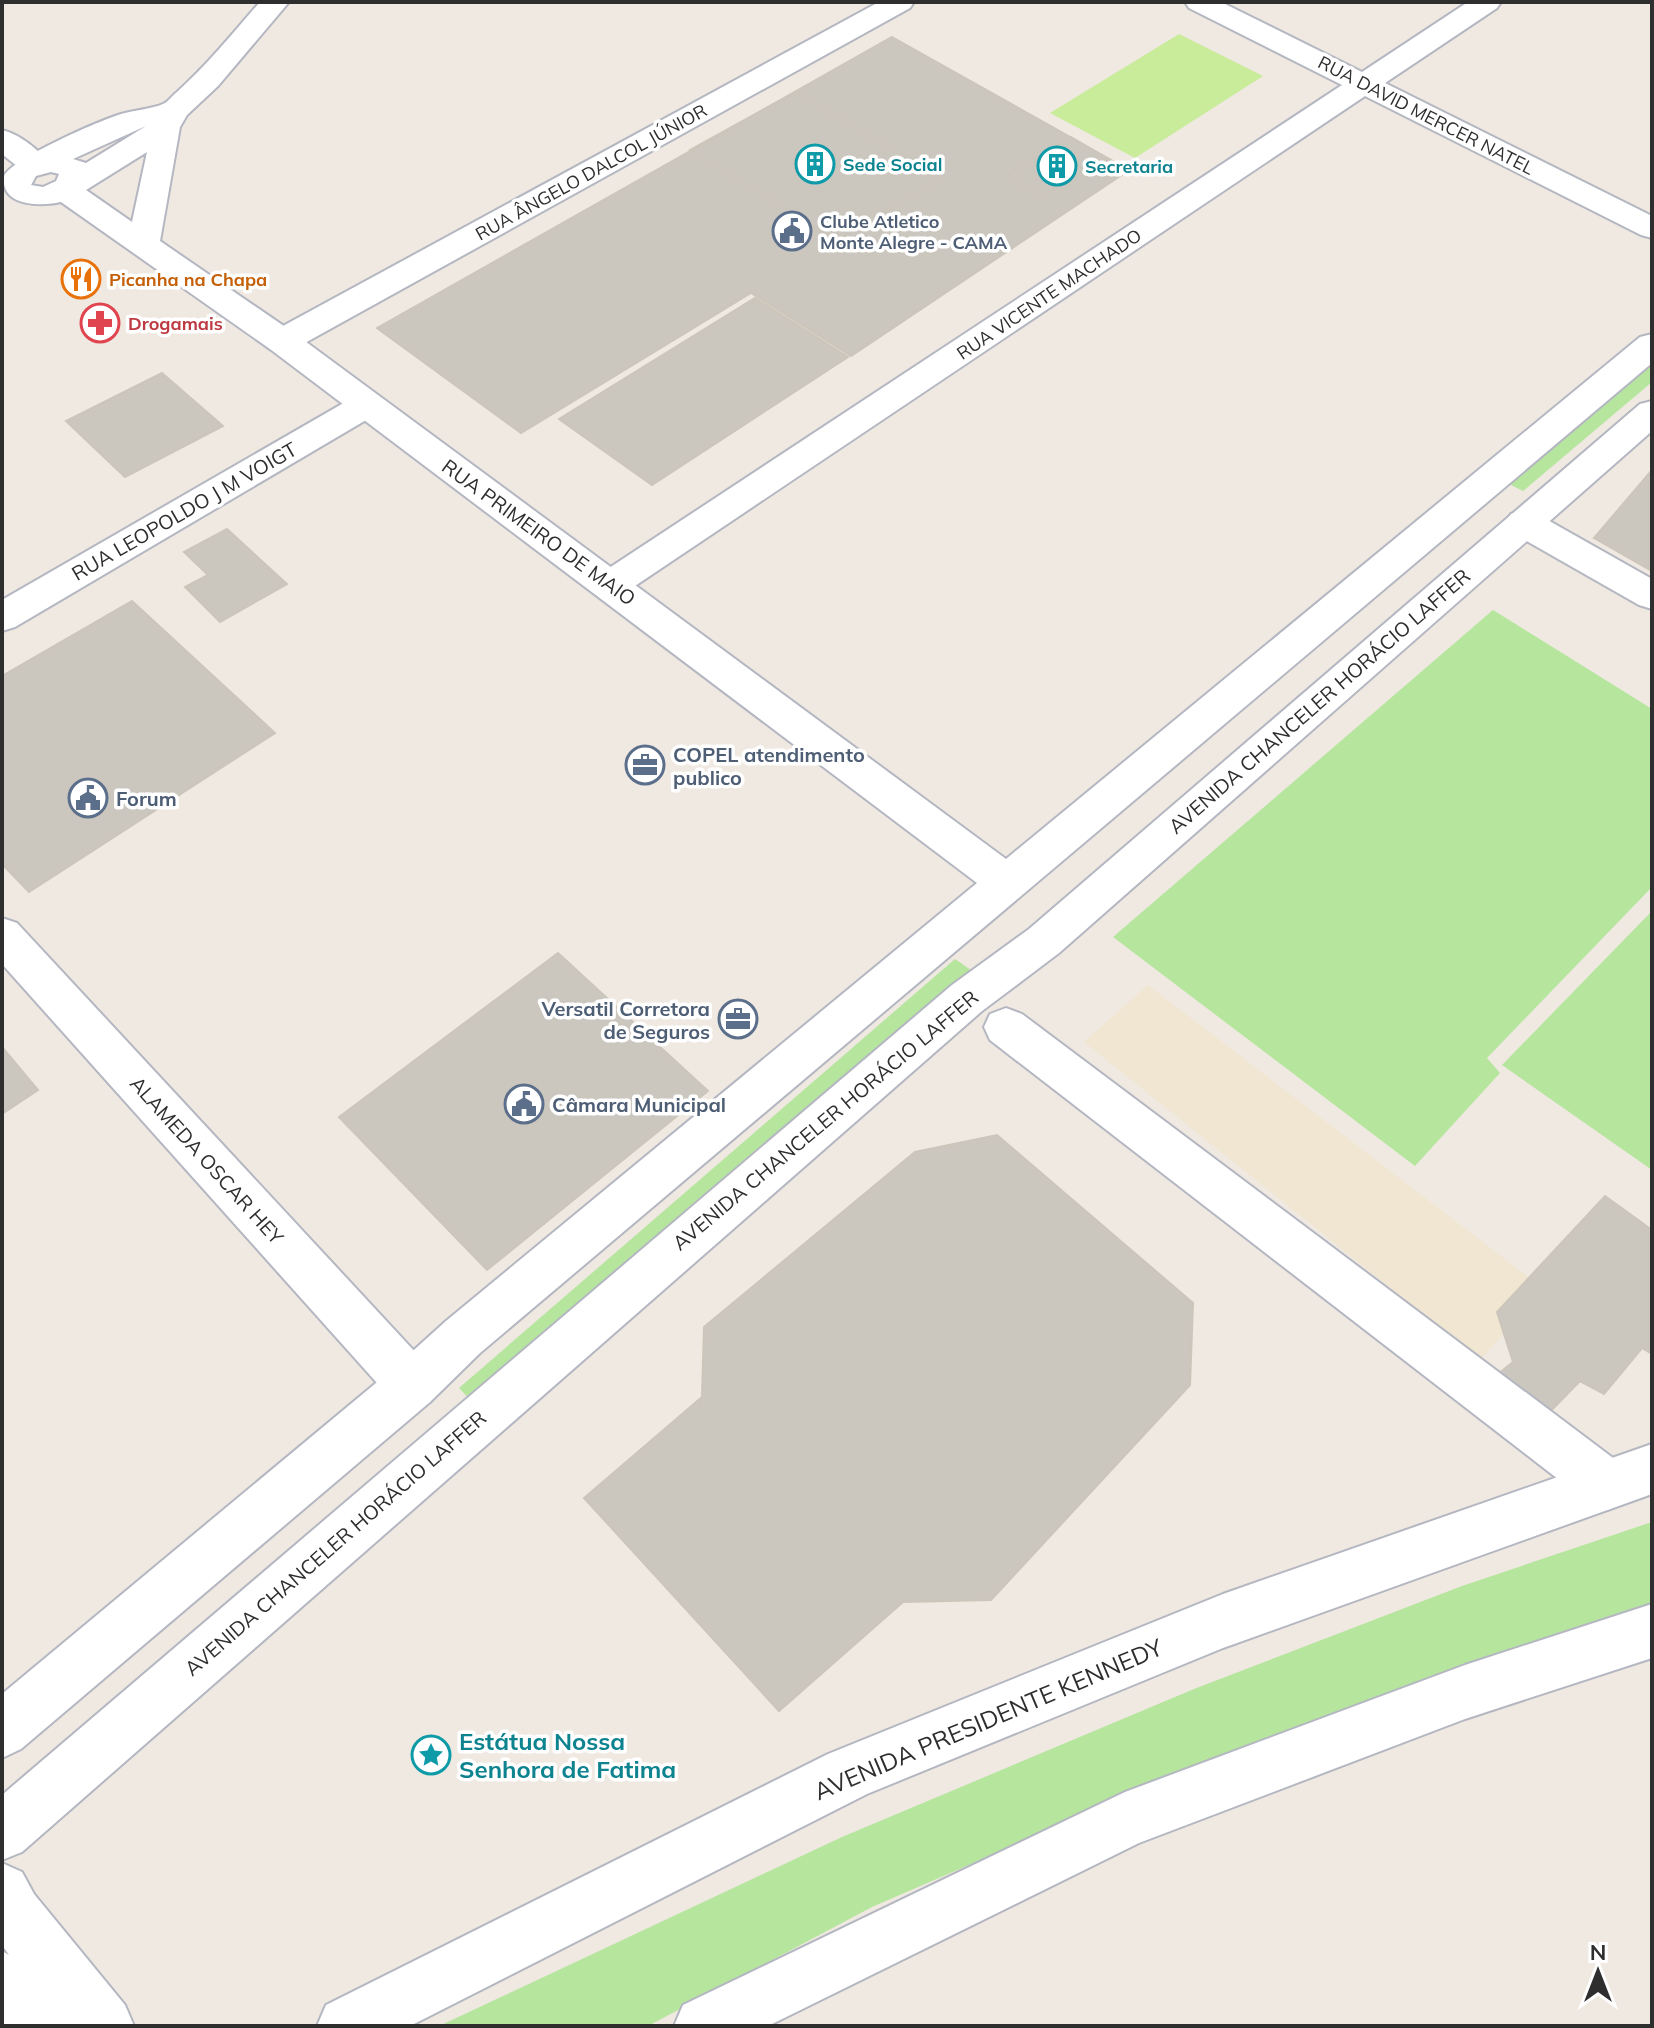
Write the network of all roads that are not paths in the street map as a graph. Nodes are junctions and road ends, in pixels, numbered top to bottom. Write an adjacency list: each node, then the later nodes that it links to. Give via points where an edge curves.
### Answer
1 (275, 2): 6 (main road)
2 (900, 2): 12 (main road, RUA ÂNGELO DALCOL JÚNIOR)
3 (1199, 2): 5 (main road, RUA DAVID MERCER NATEL)
4 (1487, 2): 5 (main road, RUA VICENTE MACHADO)
5 (1365, 84): 10 (main road, RUA DAVID MERCER NATEL); 17 (main road, RUA VICENTE MACHADO)
6 (169, 118): 8 (main road); 11 (main road)
7 (2, 139): 8 (main road, RUA PRIMEIRO DE MAIO)
8 (41, 178): 9 (main road); 11 (main road, RUA PRIMEIRO DE MAIO)
9 (2, 213)
10 (1652, 228)
11 (143, 244): 12 (main road, RUA PRIMEIRO DE MAIO)
12 (282, 341): 14 (main road, RUA PRIMEIRO DE MAIO)
13 (1652, 345): 20 (main road)
14 (366, 405): 17 (main road, RUA PRIMEIRO DE MAIO); 19 (main road, RUA LEOPOLDO J M VOIGT)
15 (1652, 412): 16 (main road, AVENIDA CHANCELER HORÁCIO LAFFER)
16 (1524, 523): 18 (main road); 21 (main road, AVENIDA CHANCELER HORÁCIO LAFFER)
17 (610, 585): 20 (main road, RUA PRIMEIRO DE MAIO)
18 (1652, 596)
19 (2, 617)
20 (1007, 884): 21 (main road, RUA PRIMEIRO DE MAIO, via 1050,880 1066,893); 21 (main road, via 992,909 997,919 1015,934); 24 (main road)
21 (1058, 928): 28 (main road, AVENIDA CHANCELER HORÁCIO LAFFER, via 932,1028)
22 (2, 935): 24 (main road, ALAMEDA OSCAR HEY)
23 (1006, 1027): 25 (main road)
24 (412, 1385): 27 (main road)
25 (1629, 1477): 33 (main road, AVENIDA PRESIDENTE KENNEDY, via 1223,1621 848,1774)
26 (1652, 1631): 34 (main road, via 1465,1692 1125,1820)
27 (2, 1730)
28 (2, 1832)
29 (2, 1892): 32 (main road)
30 (2, 1981): 31 (main road)
31 (37, 2026)
32 (104, 2026)
33 (347, 2026)
34 (704, 2026)

